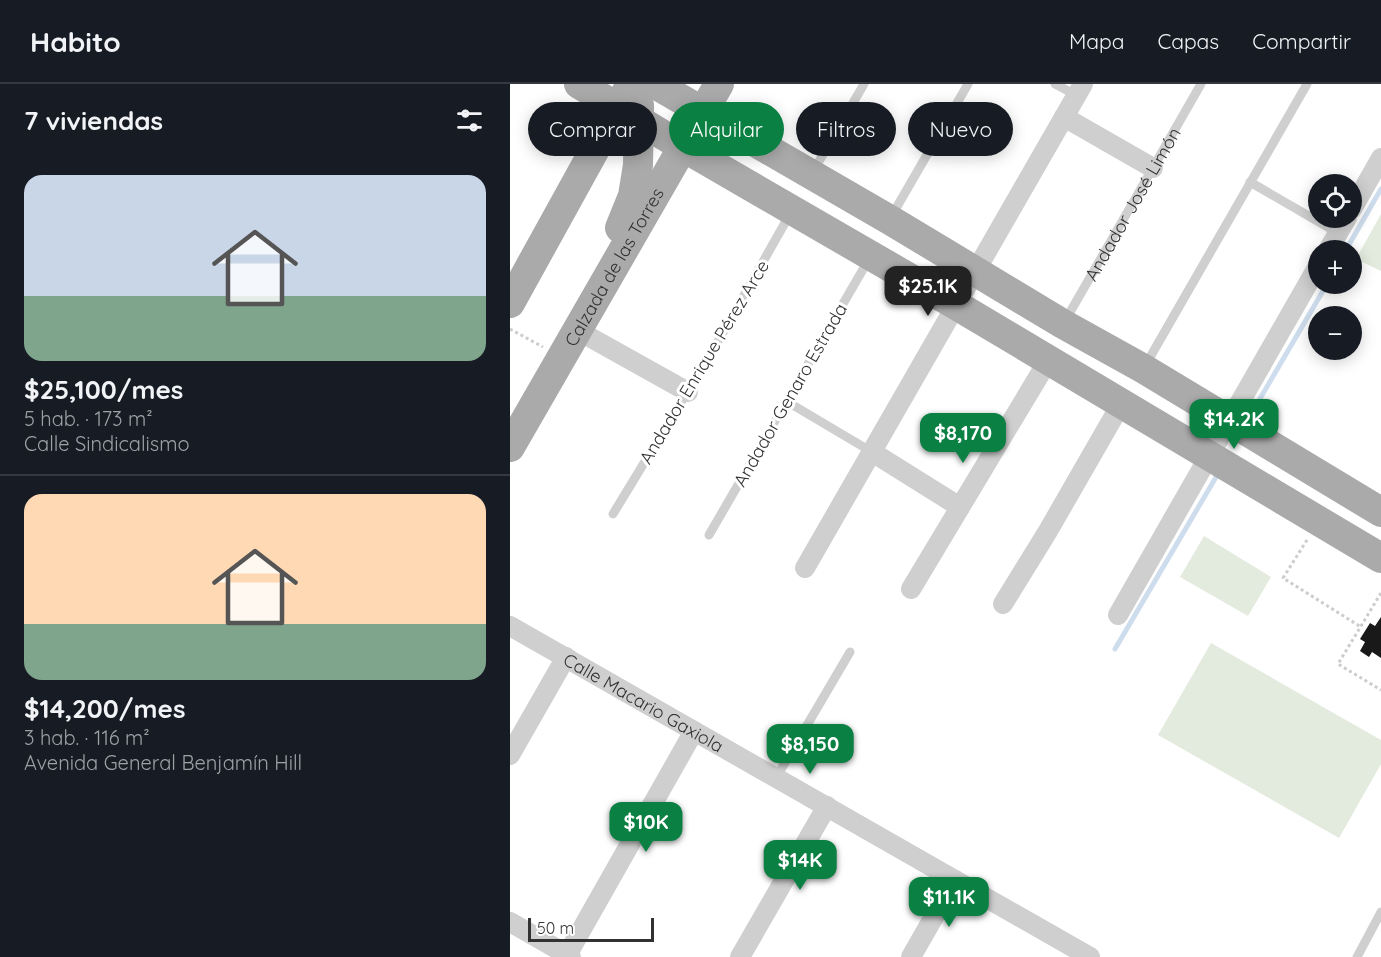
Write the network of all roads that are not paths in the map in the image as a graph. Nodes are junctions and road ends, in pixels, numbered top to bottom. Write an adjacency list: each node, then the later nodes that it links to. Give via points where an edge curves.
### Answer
1 (579, 84): 12 (main road)
2 (638, 84): 13 (main road)
3 (655, 84): 11 (main road)
4 (719, 84): 11 (main road, Calzada de las Torres)
5 (864, 84): 23 (lane)
6 (968, 84): 28 (lane)
7 (1055, 84): 10 (lane)
8 (1201, 84): 22 (lane, Andador José Limón)
9 (1306, 84): 24 (lane)
10 (1080, 90): 14 (street)
11 (692, 99): 23 (main road)
12 (625, 102)
13 (631, 102)
14 (1064, 117): 22 (street); 30 (street)
15 (657, 126): 16 (main road)
16 (669, 136)
17 (599, 156): 33 (main road)
18 (637, 156): 31 (main road, via 633,196)
19 (678, 156): 31 (main road, Calzada de las Torres)
20 (699, 156): 27 (main road)
21 (1381, 158): 25 (street)
22 (1153, 168): 35 (lane, Andador José Limón)
23 (812, 174): 28 (main road)
24 (1250, 182): 26 (lane); 38 (lane)
25 (1362, 191)
26 (1308, 209)
27 (793, 210): 29 (main road); 39 (lane, Andador Enrique Pérez Arce)
28 (890, 220): 30 (main road)
29 (872, 255): 34 (main road); 40 (lane, Andador Genaro Estrada)
30 (976, 271): 34 (street); 35 (main road)
31 (607, 278): 36 (main road, Calzada de las Torres)
32 (1308, 284): 42 (street)
33 (510, 303)
34 (956, 305): 37 (main road); 44 (street)
35 (1063, 324): 38 (main road)
36 (577, 330): 39 (street); 43 (main road, Calzada de las Torres)
37 (1048, 359): 41 (main road); 46 (street)
38 (1144, 369): 42 (main road)
39 (688, 392): 48 (lane, Andador Enrique Pérez Arce)
40 (786, 401): 44 (lane); 49 (lane, Andador Genaro Estrada)
41 (1121, 404): 45 (main road); 53 (street)
42 (1229, 422): 45 (street); 47 (main road)
43 (510, 447)
44 (872, 452): 46 (street); 51 (street)
45 (1209, 456): 50 (main road); 54 (street)
46 (960, 507): 52 (street)
47 (1381, 512)
48 (613, 514)
49 (709, 535)
50 (1381, 558)
51 (805, 568)
52 (910, 589)
53 (1003, 604)
54 (1118, 615)
55 (510, 626): 57 (street, Calle Macario Gaxiola)
56 (850, 652): 60 (lane)
57 (566, 657): 58 (street, Calle Macario Gaxiola); 59 (street)
58 (694, 731): 60 (street, Calle Macario Gaxiola); 66 (street)
59 (510, 755)
60 (776, 778): 61 (street, Calle Macario Gaxiola)
61 (827, 806): 62 (street, Calle Macario Gaxiola); 67 (street)
62 (955, 880): 65 (street, Calle Macario Gaxiola); 68 (street)
63 (1381, 912): 70 (lane)
64 (510, 922): 66 (street)
65 (1064, 950): 69 (street, Calle Macario Gaxiola)
66 (568, 956)
67 (740, 957)
68 (911, 957)
69 (1090, 957)
70 (1357, 957)

